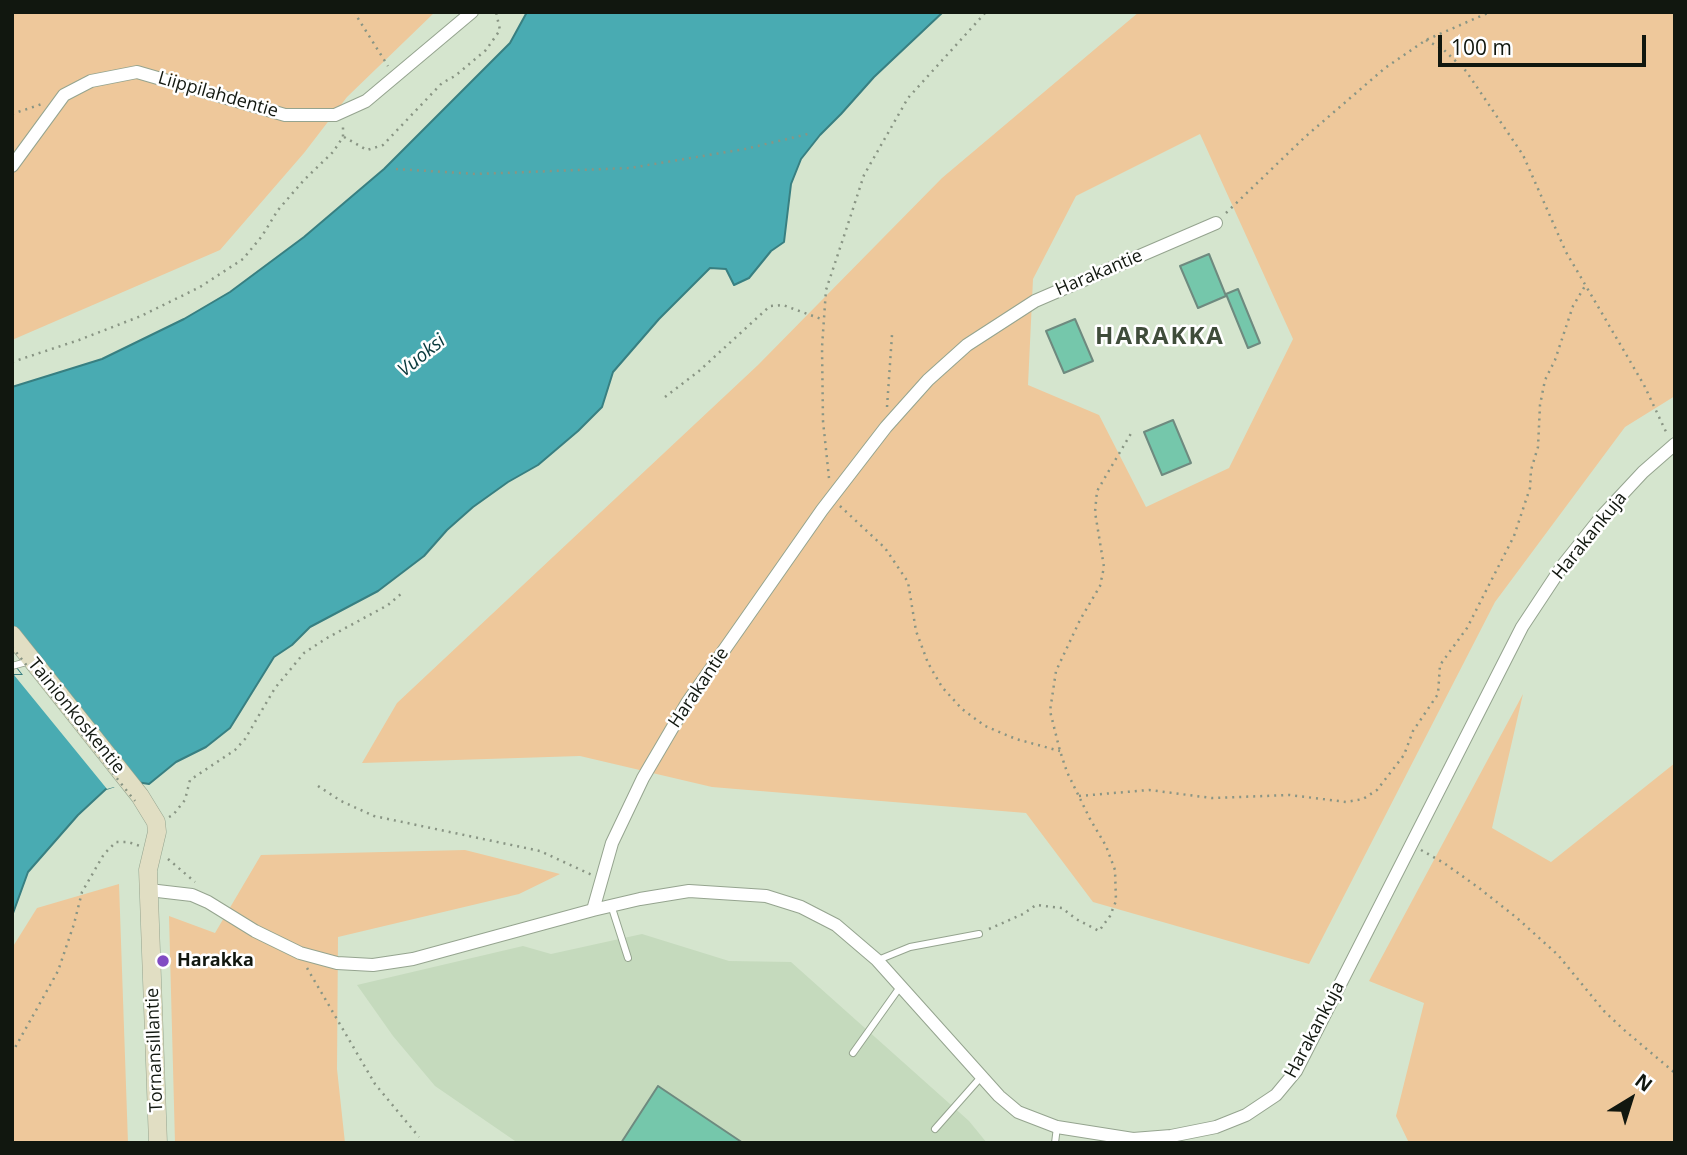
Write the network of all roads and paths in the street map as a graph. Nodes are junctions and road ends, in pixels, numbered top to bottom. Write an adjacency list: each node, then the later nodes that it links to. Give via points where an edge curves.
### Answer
1 (354, 12): 7 (path)
2 (472, 12): 7 (street, Liippilahdentie)
3 (496, 12): 12 (path, via 500,30 486,50 442,83 383,145 367,150)
4 (986, 12): 17 (path, via 908,97 880,144 864,175 826,289)
5 (1490, 12): 6 (path)
6 (1426, 40): 15 (path, via 1347,100); 16 (path, via 1466,71 1507,130)
7 (395, 78): 9 (street, Liippilahdentie, via 366,101)
8 (64, 94): 9 (street, Liippilahdentie, via 91,81 137,72 285,115); 10 (path); 13 (street)
9 (343, 111): 12 (path)
10 (12, 114)
11 (812, 133): 14 (path, via 630,168 475,174)
12 (343, 137): 19 (path, via 278,210 243,259 141,316)
13 (12, 166)
14 (396, 169)
15 (1216, 223): 21 (street, Harakantie, via 1035,301 967,345)
16 (1585, 286): 23 (path); 32 (path, via 1545,380 1530,488 1514,536 1467,628 1440,665 1438,694 1413,731 1404,755 1377,790 1346,802 1290,795 1212,799 1149,790)
17 (824, 320): 20 (path, via 783,305 770,306); 24 (path, via 823,421)
18 (892, 335): 21 (path)
19 (12, 362)
20 (665, 397)
21 (886, 427): 24 (street, Harakantie)
22 (1133, 430): 30 (path, via 1097,491 1095,512 1104,567 1100,586 1056,671 1050,710)
23 (1674, 445): 35 (street, Harakankuja, via 1602,516 1522,627)
24 (831, 497): 30 (path, via 885,548 908,582 916,631 942,687 985,726); 37 (street, Harakantie, via 687,702 643,778 612,843)
25 (402, 593): 34 (path, via 304,653 235,750 190,780 185,800 173,815)
26 (12, 635): 28 (street, Tainionkoskentie)
27 (12, 647): 33 (path, bridge)
28 (32, 660): 29 (lane); 33 (street, Tainionkoskentie)
29 (12, 666)
30 (1059, 751): 32 (path)
31 (318, 786): 37 (path, via 374,816 540,851)
32 (1079, 796): 42 (path, via 1115,870 1116,901 1110,916 1099,931 1062,908 1036,905)
33 (137, 798): 34 (street)
34 (156, 822): 36 (street, Tornansillantie, via 157,832)
35 (1412, 845): 49 (path, via 1517,918 1558,955 1604,1011); 51 (street, Harakankuja, via 1314,1040 1276,1095 1216,1127 1171,1136 1133,1139)
36 (146, 849): 38 (path, via 168,859); 39 (street, Tornansillantie); 47 (path, via 116,842 104,854 82,892 58,971)
37 (601, 880): 41 (street, Harakantie)
38 (197, 885)
39 (149, 890): 43 (street, via 192,895); 54 (street, Tornansillantie)
40 (611, 905): 41 (street, Harakankuja); 44 (lane); 45 (street, Harakankuja, via 689,891 766,896 836,925)
41 (593, 910): 43 (street, via 414,959 373,965 337,963)
42 (979, 934): 45 (lane, via 910,947)
43 (300, 953): 53 (path, via 375,1084)
44 (628, 958)
45 (877, 960): 46 (street, Harakankuja)
46 (900, 987): 48 (lane); 50 (street, Harakankuja)
47 (12, 1053)
48 (853, 1053)
49 (1675, 1073)
50 (981, 1077): 51 (street, Harakankuja, via 1018,1112); 52 (lane)
51 (1058, 1127): 55 (lane)
52 (935, 1129)
53 (419, 1136)
54 (158, 1143)
55 (1055, 1143)

